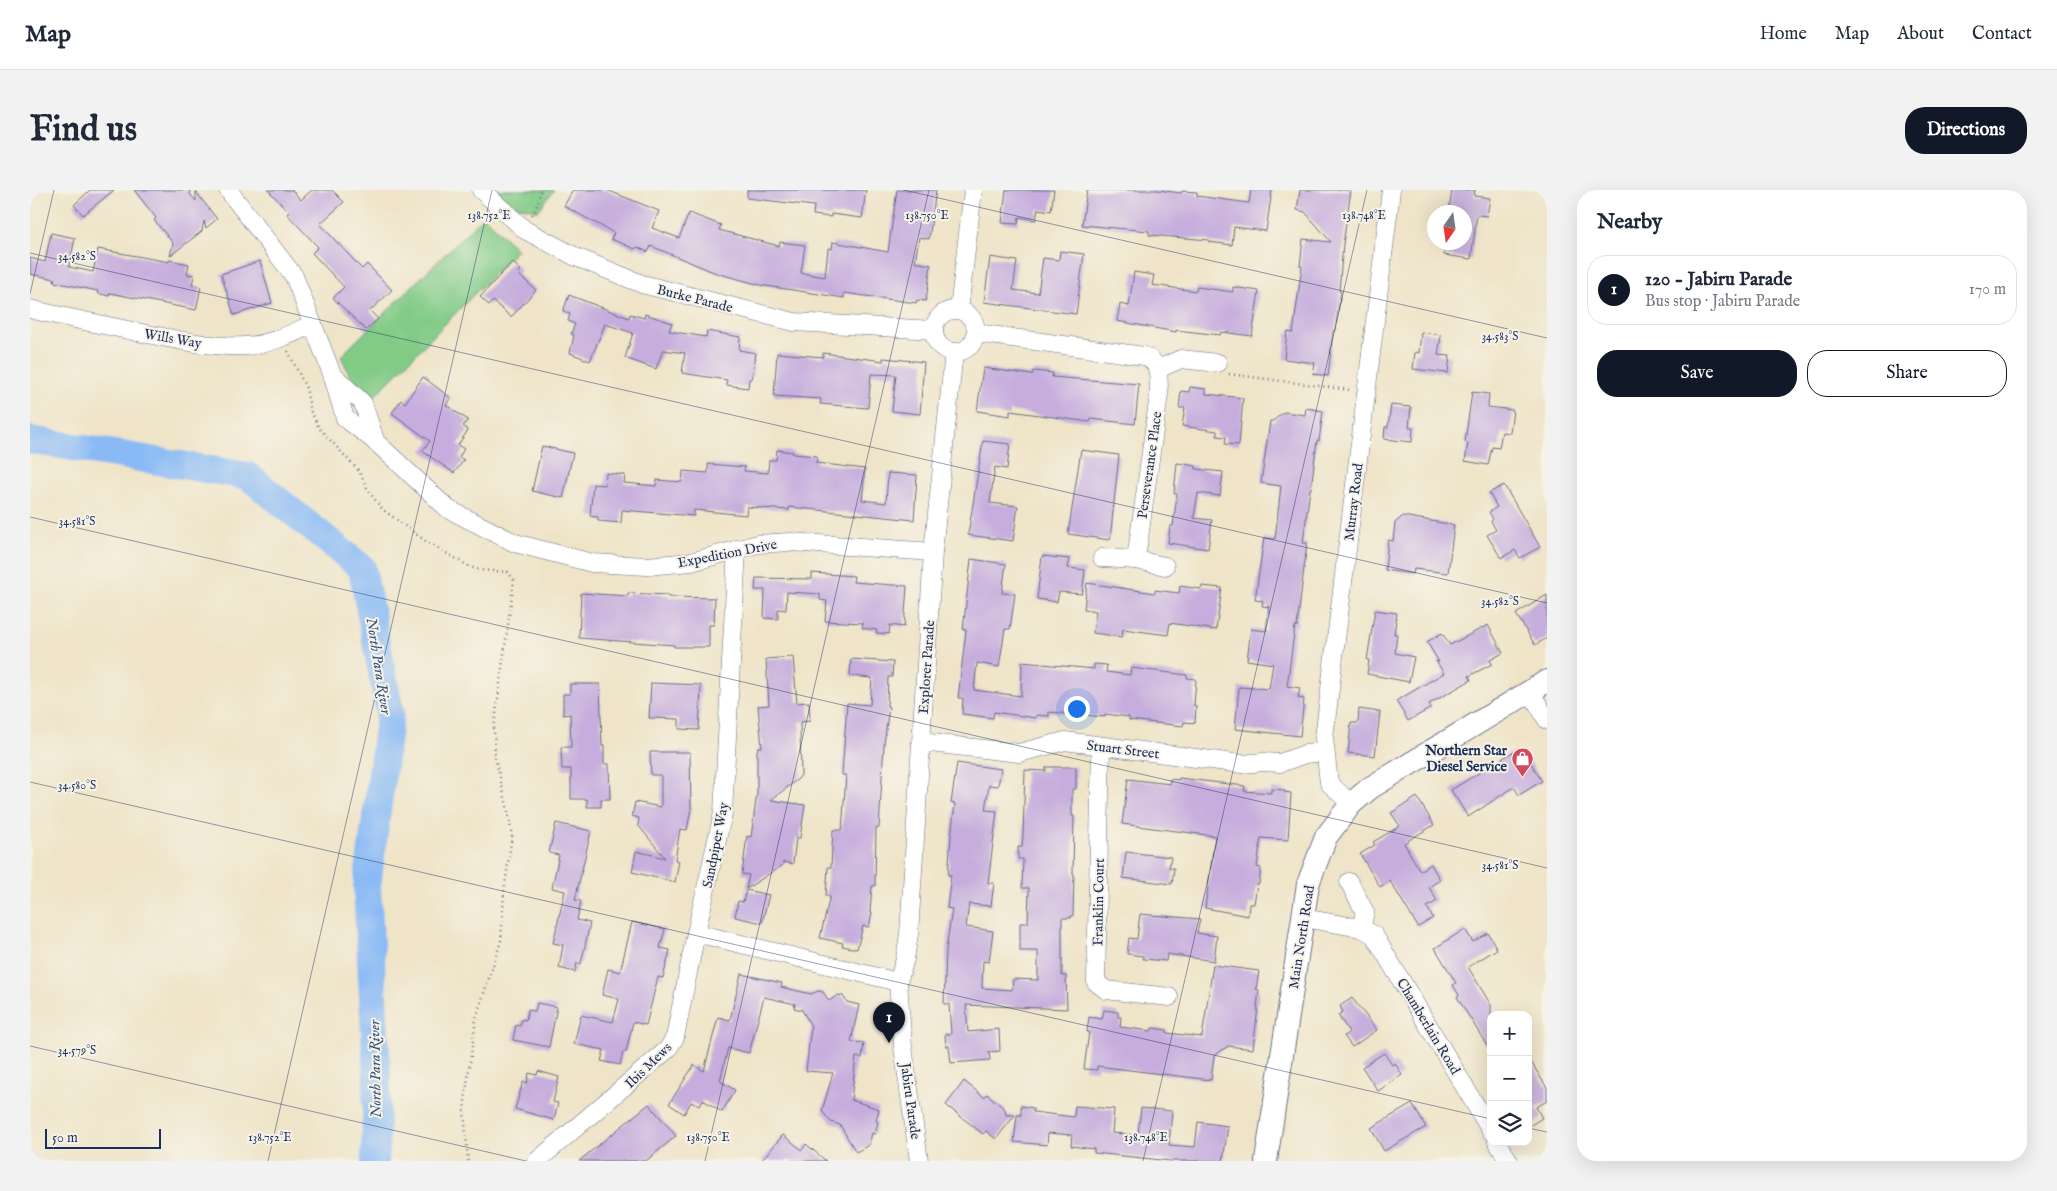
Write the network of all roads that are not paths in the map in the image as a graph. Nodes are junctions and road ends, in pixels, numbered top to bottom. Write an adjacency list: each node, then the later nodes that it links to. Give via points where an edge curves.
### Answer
1 (228, 190): 7 (street, Expedition Drive, via 294,276)
2 (481, 190): 8 (street, Burke Parade, via 524,230 576,257 642,284 794,322)
3 (973, 190): 6 (street)
4 (1391, 190): 22 (street, Murray Road, via 1324,738)
5 (30, 309): 7 (street, Wills Way, via 222,346 264,344)
6 (959, 310): 8 (street, via 944,313); 9 (street, via 973,320)
7 (313, 324): 13 (street, Expedition Drive, via 332,374 362,403 377,443 448,509 515,543 592,563 647,566 691,562)
8 (934, 330): 10 (street, via 937,342)
9 (976, 333): 10 (street, via 967,349); 12 (street, via 1144,356 1151,359)
10 (954, 352): 14 (street, Explorer Parade)
11 (1218, 363): 12 (street, via 1181,359)
12 (1158, 369): 16 (street, Perseverance Place, via 1159,394)
13 (737, 549): 14 (street, Expedition Drive, via 790,542); 27 (street, Sandpiper Way, via 724,805)
14 (934, 552): 20 (street, Explorer Parade)
15 (1102, 558): 16 (street)
16 (1136, 560): 17 (street)
17 (1165, 566)
18 (1538, 686): 19 (street); 23 (main road, Main North Road, via 1370,788)
19 (1547, 720)
20 (921, 742): 21 (street, Stuart Street, via 1019,753 1065,741); 28 (street, Explorer Parade, via 909,934)
21 (1101, 746): 22 (street, Stuart Street, via 1242,764 1280,763 1305,754); 29 (street, Franklin Court, via 1096,982 1106,990)
22 (1325, 752): 23 (street, Murray Road, via 1329,783)
23 (1351, 804): 25 (main road, Main North Road, via 1326,837 1308,884)
24 (1349, 882): 26 (street, via 1365,912)
25 (1303, 918): 26 (street, Chamberlain Road); 34 (main road, Main North Road)
26 (1360, 928): 30 (street, Chamberlain Road, via 1374,935)
27 (696, 933): 28 (street); 32 (street, Ibis Mews, via 681,1013 675,1037 668,1049)
28 (898, 982): 33 (street, Jabiru Parade)
29 (1169, 997)
30 (1487, 1124)
31 (1500, 1146): 35 (street)
32 (538, 1161)
33 (919, 1161)
34 (1266, 1161)
35 (1509, 1161)

